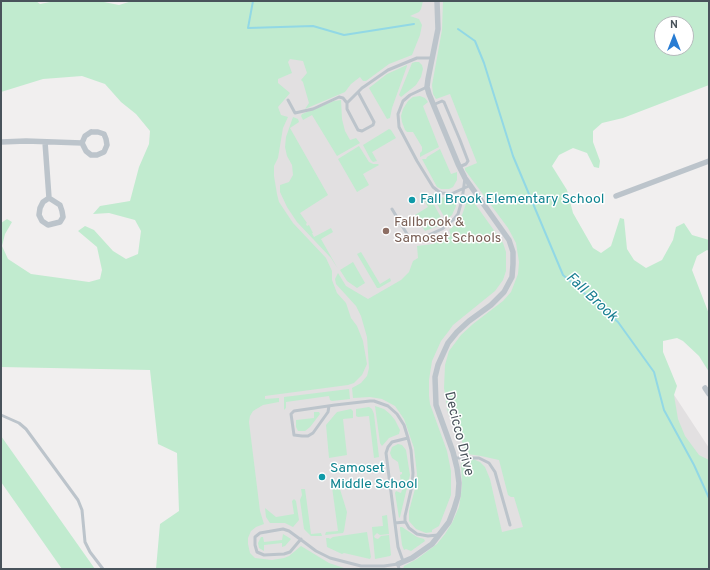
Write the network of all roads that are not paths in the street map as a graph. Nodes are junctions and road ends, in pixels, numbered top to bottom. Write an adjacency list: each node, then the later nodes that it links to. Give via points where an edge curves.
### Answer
1 (437, 1): 2 (street, Decicco Drive, via 438,29)
2 (432, 58): 3 (street, Decicco Drive); 4 (lane, via 417,58 397,65)
3 (427, 87): 7 (street, Decicco Drive); 15 (lane, via 403,101 398,114 399,127 433,187 447,194)
4 (358, 92): 6 (lane); 6 (lane, via 374,122 373,125 362,131 358,130 346,109)
5 (288, 100): 6 (lane, via 295,113 313,109 339,97)
6 (347, 103)
7 (433, 105): 12 (street, Decicco Drive); 12 (lane, via 443,102 468,160)
8 (1, 142): 9 (street)
9 (45, 142): 10 (street); 17 (street)
10 (82, 143): 10 (street, via 85,136 91,132 98,132 104,134 107,145 104,152 91,155)
11 (709, 160): 16 (street)
12 (459, 167): 13 (street, Decicco Drive)
13 (465, 178): 14 (street, Decicco Drive); 15 (lane)
14 (471, 185): 15 (lane); 24 (street, Decicco Drive, via 509,240 513,264 512,276 504,292 457,332 448,343 438,365 435,383 436,405)
15 (463, 190): 18 (lane, via 460,207 450,223 415,240 410,239)
16 (616, 196)
17 (49, 198): 17 (street, via 43,202 39,215 48,225 60,222 63,217 60,205)
18 (392, 209)
19 (705, 388): 20 (street)
20 (709, 394)
21 (329, 406): 21 (lane, via 292,412 294,435 308,436 313,433 328,412); 23 (lane, via 370,400 383,403 397,414)
22 (1, 415): 32 (lane, via 26,429 78,500 82,510 85,542)
23 (408, 438): 25 (lane, via 413,479 404,516); 26 (lane, via 392,442 386,450)
24 (455, 458): 27 (lane, via 480,458 490,463); 28 (street, Decicco Drive, via 459,483 458,496 449,522)
25 (405, 522): 26 (lane); 28 (lane, via 418,534)
26 (395, 523): 30 (lane)
27 (510, 525)
28 (439, 535): 30 (street, Decicco Drive, via 432,544)
29 (301, 539): 29 (lane, via 282,529 260,532 254,543 259,554 269,556 288,553); 31 (lane, via 322,555)
30 (400, 565): 31 (lane)
31 (361, 568)
32 (102, 569)

